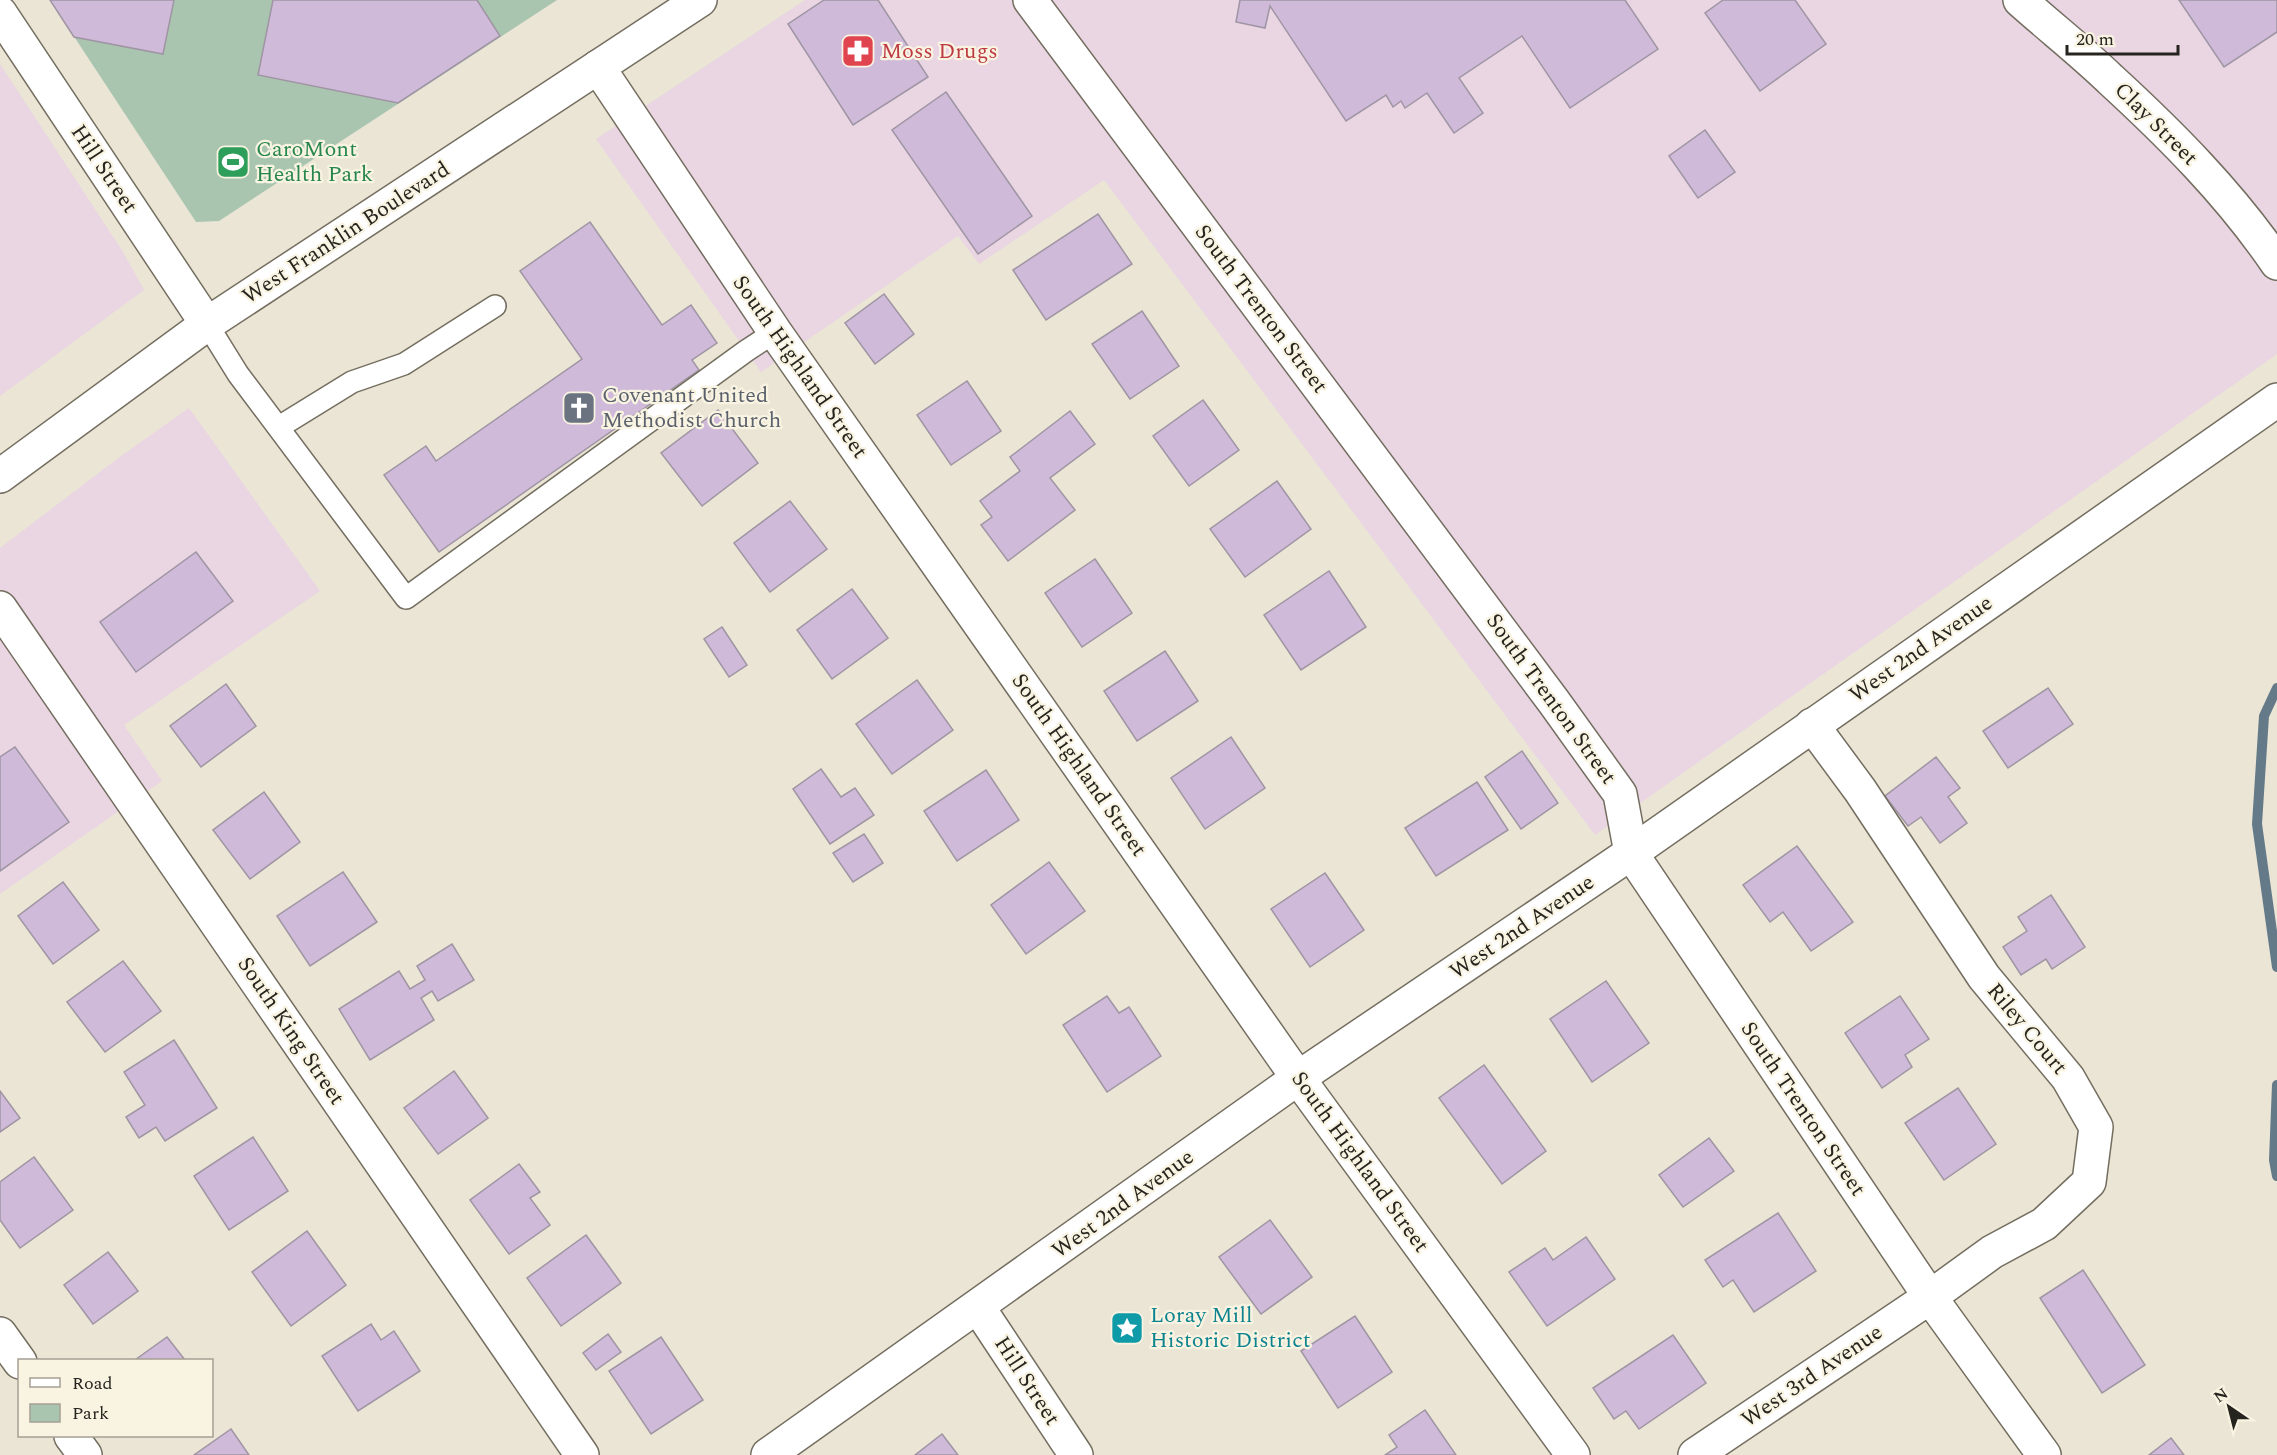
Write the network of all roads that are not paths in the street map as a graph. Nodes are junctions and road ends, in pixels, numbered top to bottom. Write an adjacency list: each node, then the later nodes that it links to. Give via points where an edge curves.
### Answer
1 (700, 0): 5 (street, West Franklin Boulevard)
2 (1030, 0): 15 (street, South Trenton Street, via 1620,795)
3 (2020, 0): 6 (street, Clay Street, via 2110,78 2196,163)
4 (0, 13): 8 (street, Hill Street)
5 (598, 67): 8 (street, West Franklin Boulevard); 9 (street, South Highland Street)
6 (2277, 263)
7 (495, 306): 11 (lane, via 404,364 352,382)
8 (207, 324): 11 (lane, via 238,374); 12 (street, West Franklin Boulevard)
9 (775, 332): 11 (lane, via 406,598); 16 (street, South Highland Street)
10 (2277, 400): 14 (street, West 2nd Avenue)
11 (279, 427)
12 (0, 476)
13 (0, 608): 23 (street, South King Street)
14 (1812, 725): 15 (street, West 2nd Avenue); 17 (street, Riley Court, via 1860,790 1984,977 2068,1078 2096,1127 2089,1182 2044,1224 1992,1252)
15 (1631, 854): 16 (street, West 2nd Avenue); 17 (street, South Trenton Street)
16 (1298, 1078): 18 (street, West 2nd Avenue); 26 (street, South Highland Street)
17 (1930, 1297): 27 (street, West 3rd Avenue); 28 (street, South Trenton Street)
18 (978, 1307): 24 (street, West 2nd Avenue); 25 (street, Hill Street)
19 (0, 1334): 20 (street)
20 (18, 1359)
21 (72, 1437): 22 (street)
22 (85, 1455)
23 (582, 1455)
24 (768, 1455)
25 (1076, 1455)
26 (1573, 1455)
27 (1695, 1455)
28 (2044, 1455)

